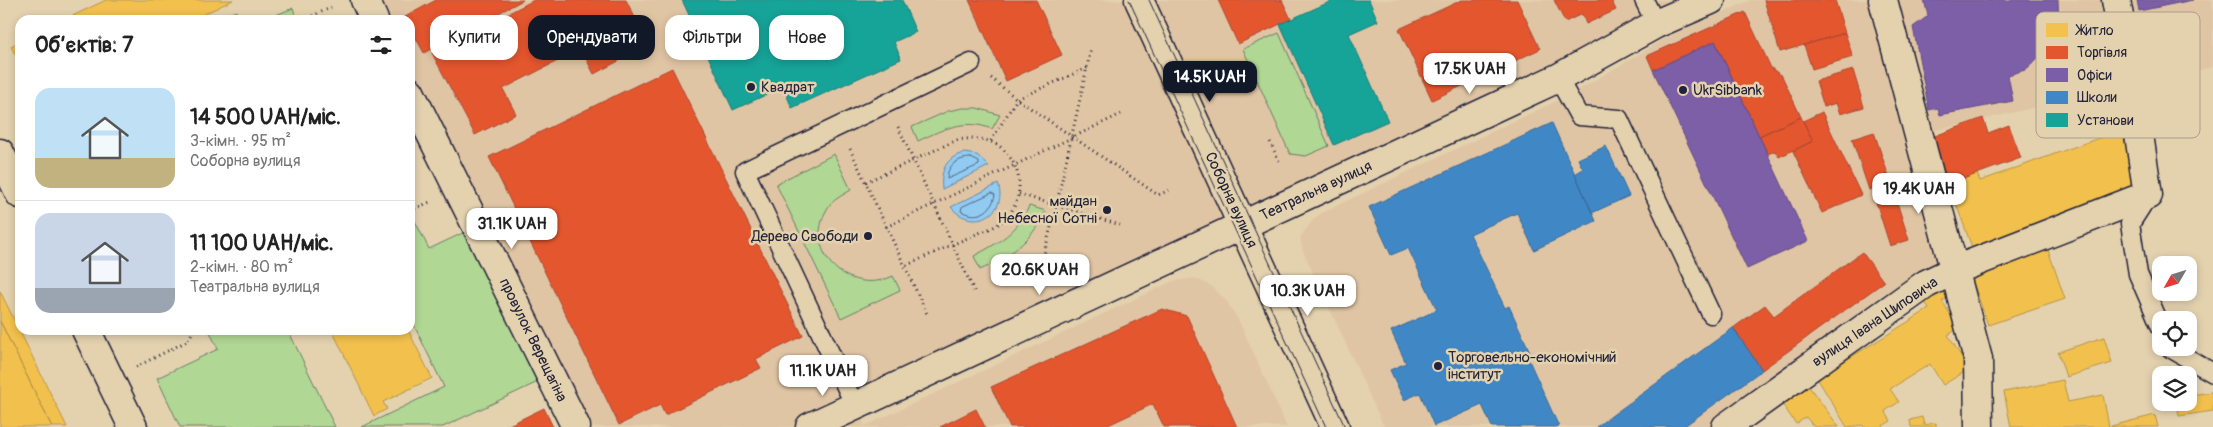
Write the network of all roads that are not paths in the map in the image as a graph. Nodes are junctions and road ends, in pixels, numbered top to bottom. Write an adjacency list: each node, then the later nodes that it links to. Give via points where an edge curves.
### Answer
1 (364, 0): 6 (street)
2 (1139, 0): 15 (street, Соборна вулиця)
3 (1644, 0): 7 (lane)
4 (1711, 0): 7 (street, Театральна вулиця)
5 (1883, 0): 16 (street)
6 (372, 15)
7 (1656, 24): 9 (street, Театральна вулиця)
8 (971, 63): 22 (lane, via 745,171)
9 (1558, 78): 15 (street, Театральна вулиця); 18 (lane, via 1580,116 1619,119)
10 (415, 102): 24 (street, провулок Верещагіна)
11 (2140, 138): 14 (street)
12 (0, 153): 13 (street)
13 (15, 184)
14 (2148, 195): 16 (street, вулиця Івана Шиповича); 17 (lane, via 2130,224 2138,274)
15 (1243, 224): 22 (street, Театральна вулиця); 26 (street, Соборна вулиця)
16 (1955, 270): 27 (street, вулиця Івана Шиповича, via 1926,284); 28 (street, via 1978,359)
17 (2154, 311)
18 (1711, 314)
19 (88, 335): 23 (street)
20 (2184, 356): 21 (lane)
21 (2213, 373)
22 (855, 406): 25 (street, Театральна вулиця)
23 (133, 427)
24 (576, 427)
25 (810, 427)
26 (1335, 427)
27 (1726, 427)
28 (1979, 427)

